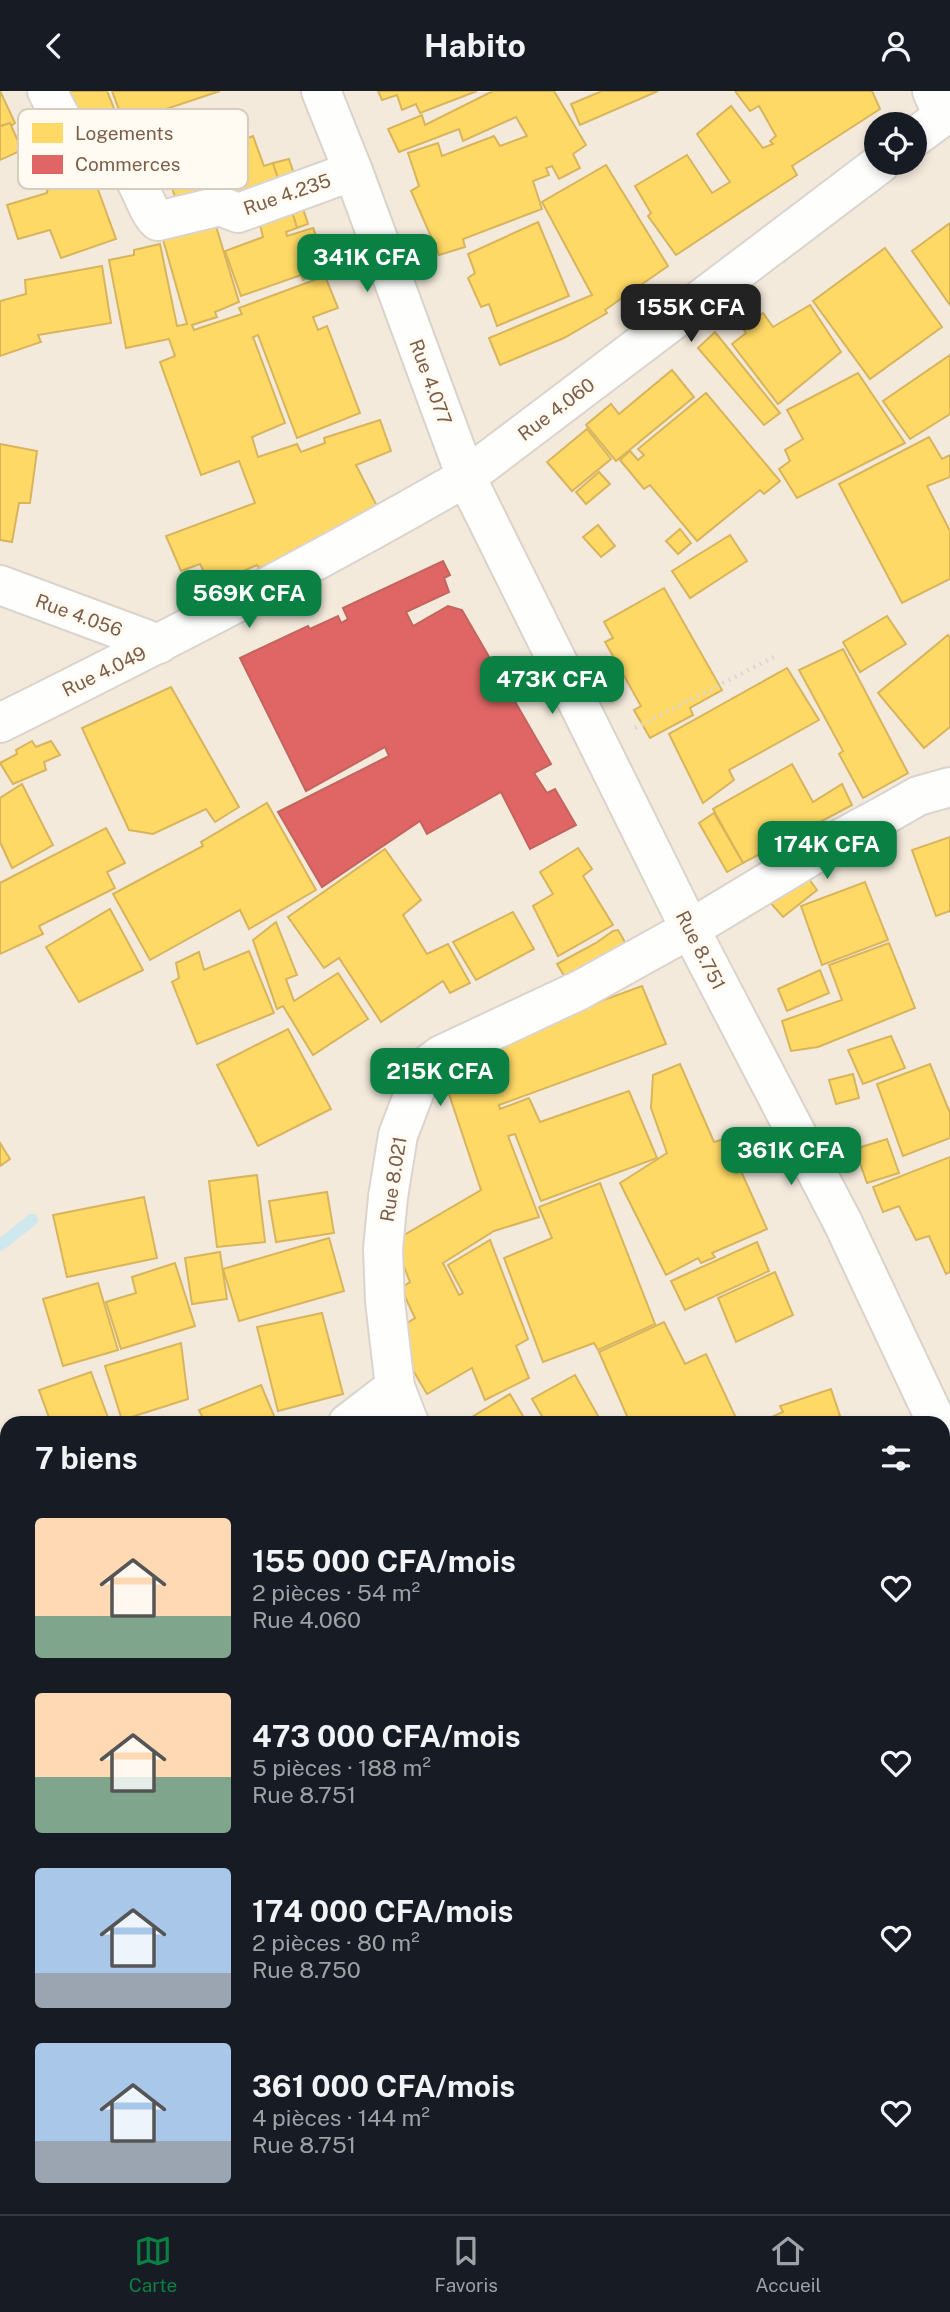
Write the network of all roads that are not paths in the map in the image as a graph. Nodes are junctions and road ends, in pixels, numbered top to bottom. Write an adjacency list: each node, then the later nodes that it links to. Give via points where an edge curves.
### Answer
1 (47, 91): 3 (street, Rue 4.235)
2 (321, 91): 4 (street, Rue 4.077)
3 (56, 109)
4 (353, 171): 6 (street, Rue 4.235, via 238,213 220,206 158,221); 7 (street, Rue 4.077)
5 (865, 175): 7 (street, Rue 4.060)
6 (139, 189)
7 (466, 477): 9 (street, Rue 4.049); 12 (street, Rue 8.751)
8 (0, 585): 9 (street, Rue 4.056)
9 (159, 644): 10 (street, Rue 4.049)
10 (0, 723)
11 (950, 787): 12 (street, Rue 8.021, via 918,796)
12 (690, 929): 13 (street, Rue 8.021, via 580,991 441,1055 421,1075 398,1135 383,1249); 16 (street, Rue 8.751, via 843,1223)
13 (395, 1387): 14 (street); 15 (street, Rue 8.021)
14 (357, 1416)
15 (406, 1416)
16 (934, 1416)

